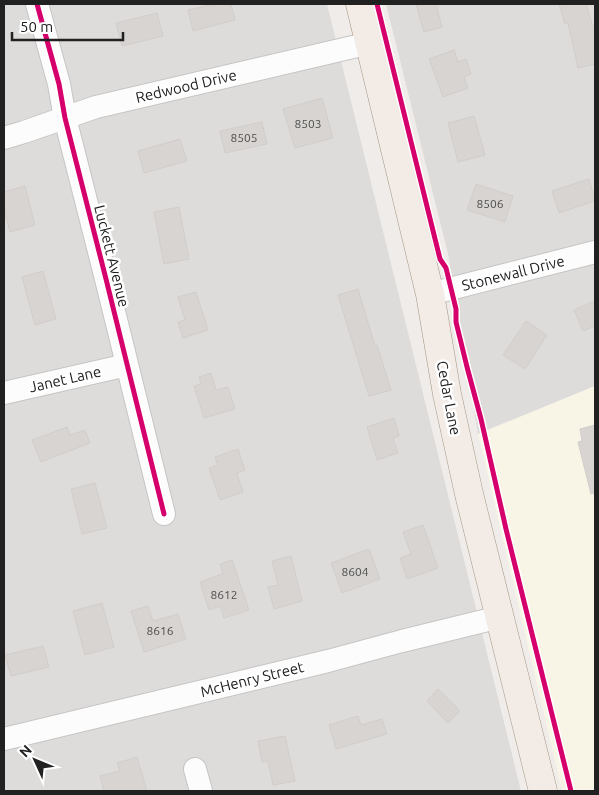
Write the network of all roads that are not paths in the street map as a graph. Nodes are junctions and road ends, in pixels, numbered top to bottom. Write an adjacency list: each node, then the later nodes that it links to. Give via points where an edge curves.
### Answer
1 (37, 4): 4 (street, Luckett Avenue)
2 (360, 4): 3 (main road, Cedar Lane)
3 (370, 43): 4 (street, Redwood Drive, via 96,107); 7 (main road, Cedar Lane)
4 (65, 118): 5 (street, Redwood Drive); 8 (street, Luckett Avenue)
5 (4, 138)
6 (595, 252): 7 (street, Stonewall Drive)
7 (430, 294): 11 (main road, Cedar Lane, via 459,448)
8 (127, 365): 9 (street, Janet Lane); 10 (street, Luckett Avenue)
9 (4, 393)
10 (164, 514)
11 (500, 617): 12 (street, McHenry Street); 15 (main road, Cedar Lane)
12 (4, 739)
13 (195, 769): 14 (street)
14 (202, 791)
15 (542, 791)

